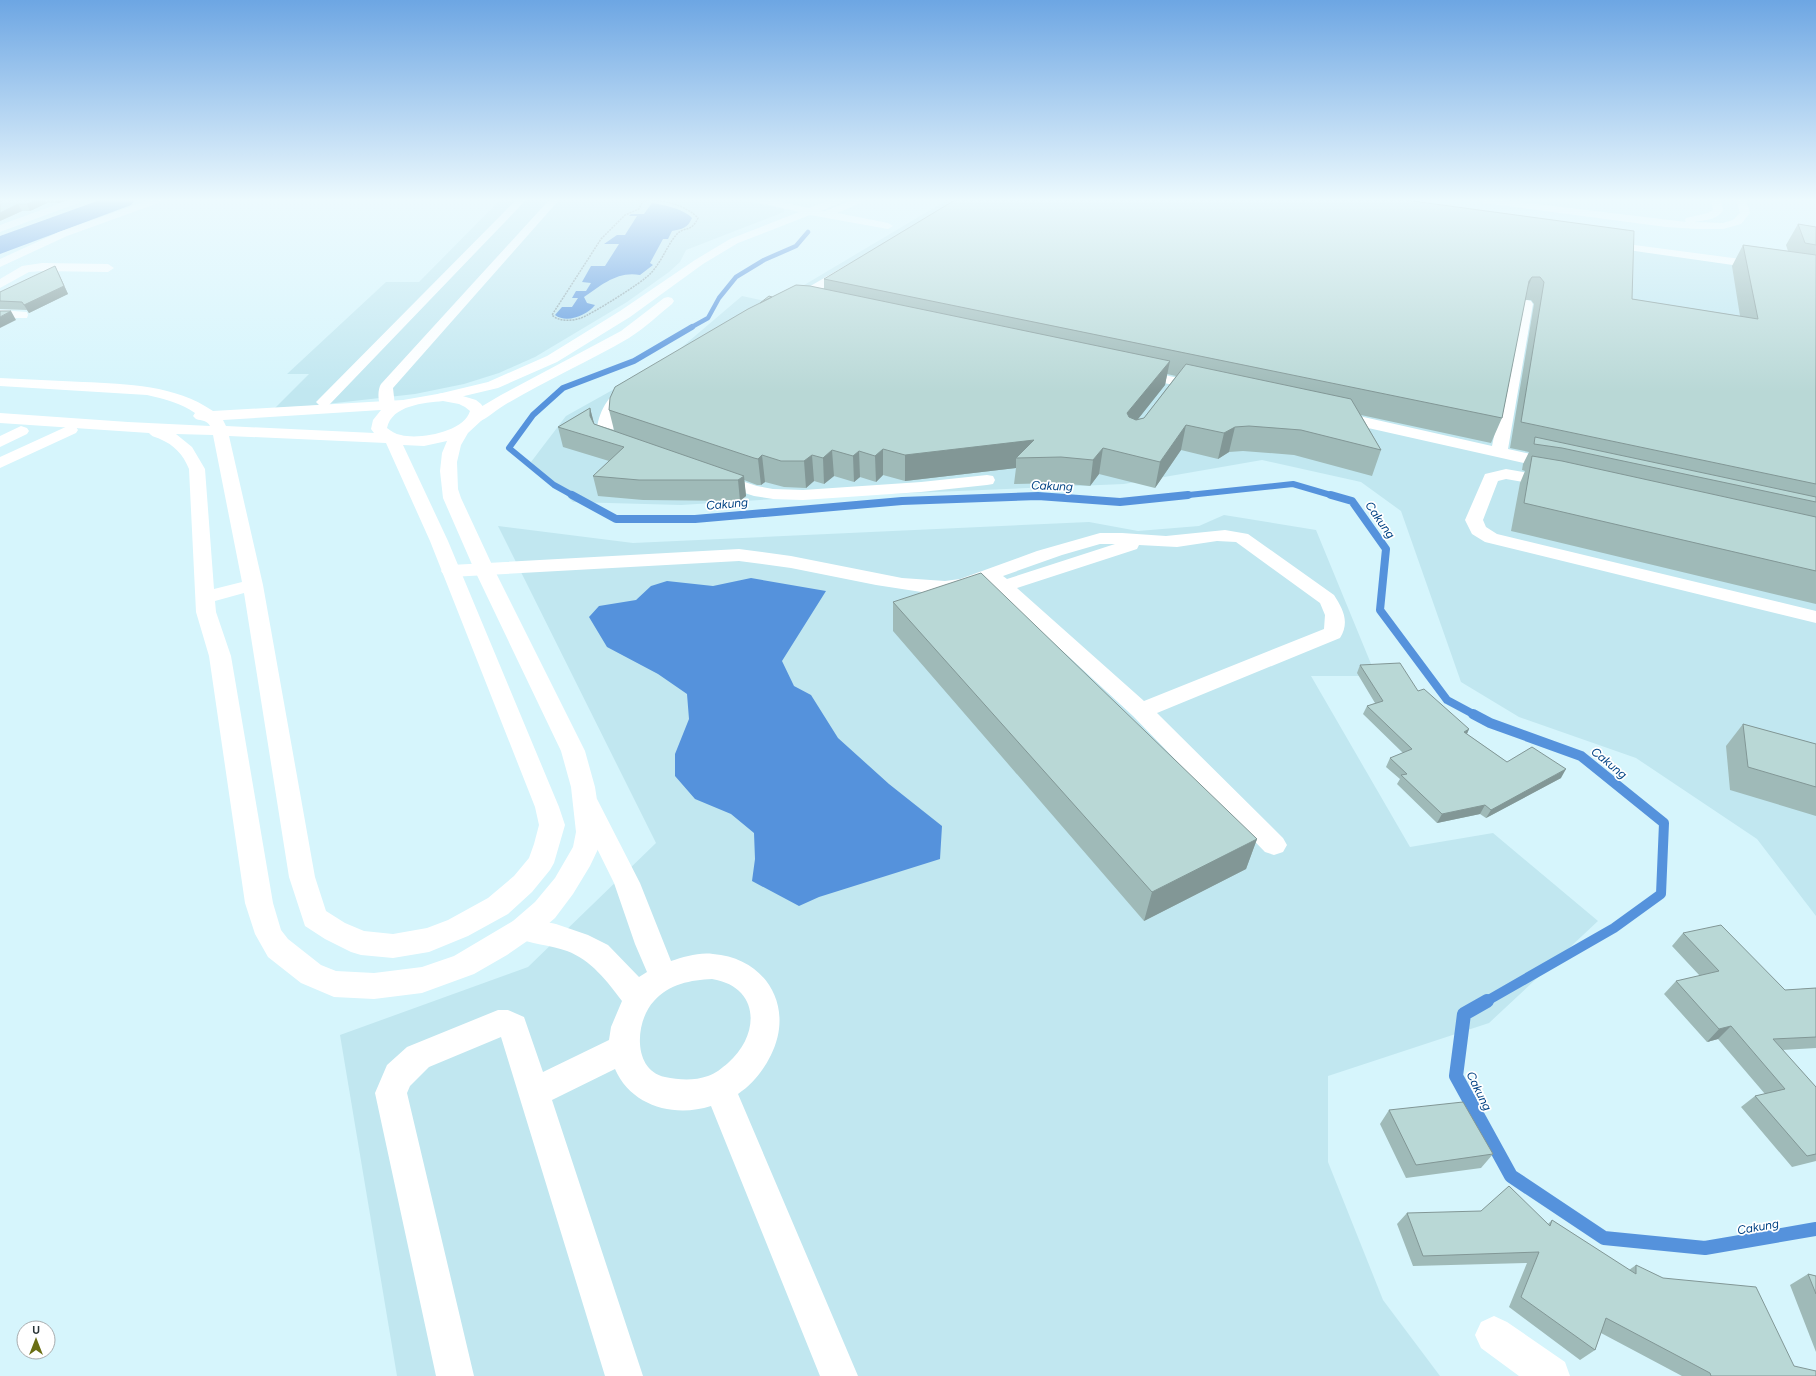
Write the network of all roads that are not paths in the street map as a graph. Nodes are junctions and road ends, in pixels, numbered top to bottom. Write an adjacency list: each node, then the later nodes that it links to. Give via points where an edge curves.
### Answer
1 (458, 264): 10 (main road)
2 (496, 264): 11 (main road)
3 (696, 264): 28 (main road, via 626,314 552,358 493,385)
4 (718, 264): 8 (main road)
5 (855, 264): 14 (main road)
6 (1751, 264): 9 (main road)
7 (108, 268): 12 (main road, via 26,269)
8 (711, 269)
9 (1816, 273)
10 (441, 282): 11 (main road); 20 (main road)
11 (480, 282): 23 (main road)
12 (0, 284)
13 (677, 295): 36 (main road, via 626,334 484,411)
14 (797, 300): 16 (main road); 17 (main road)
15 (1527, 304): 46 (main road)
16 (820, 305)
17 (776, 311)
18 (0, 314): 19 (main road)
19 (22, 315)
20 (368, 357): 21 (main road); 29 (main road)
21 (383, 357)
22 (398, 357): 23 (main road)
23 (413, 357): 32 (main road, via 386,387)
24 (1123, 370): 27 (main road, via 1173,387)
25 (0, 382): 34 (main road, via 147,391 187,402)
26 (640, 384): 45 (main road, via 628,390 613,404 604,426 605,439)
27 (1216, 390)
28 (443, 397): 30 (main road); 36 (main road, via 472,403 477,408 478,413)
29 (324, 402)
30 (404, 404): 32 (main road); 43 (main road, via 384,416 379,423 379,429 383,434)
31 (0, 406): 34 (main road)
32 (387, 406): 34 (main road)
33 (1322, 413): 46 (main road)
34 (210, 416): 42 (main road)
35 (0, 418): 37 (main road)
36 (469, 424): 43 (main road, via 429,440 405,441); 50 (main road, via 454,441 450,454 449,486)
37 (108, 426): 38 (main road); 40 (main road)
38 (146, 428): 42 (main road); 54 (main road, via 173,439 190,452 194,459 197,469)
39 (0, 430): 41 (main road)
40 (70, 430): 41 (main road); 47 (main road)
41 (21, 431): 44 (main road)
42 (220, 431): 43 (main road); 53 (main road)
43 (392, 438): 51 (main road)
44 (0, 442)
45 (632, 449)
46 (1499, 453): 55 (main road, via 1566,476 1506,474 1491,478 1474,520 1478,530 1491,538)
47 (0, 463)
48 (704, 473): 49 (main road, via 774,494 830,493)
49 (987, 480)
50 (484, 569): 51 (main road); 52 (main road, via 739,556 767,558 926,587 960,586); 57 (main road, via 573,751)
51 (451, 571): 53 (main road, via 547,807 552,825 541,863 523,884 498,906 458,928 429,940 393,946 361,943 314,918 302,877)
52 (997, 580): 56 (main road); 56 (main road, via 1113,552 1142,540 1176,542 1227,535 1242,538 1327,599 1334,611 1336,622 1333,633)
53 (253, 585): 54 (main road)
54 (204, 598): 59 (main road, via 220,656 259,903 269,934 278,948 322,980 334,984 374,986 422,980 464,964)
55 (1816, 617)
56 (1141, 712): 58 (main road)
57 (583, 796): 59 (main road, via 589,832 586,847 564,886 545,910); 60 (main road, via 627,883)
58 (1274, 845)
59 (523, 930): 61 (main road, via 549,935 591,949 606,960)
60 (664, 977): 61 (main road, via 644,990); 63 (main road, via 693,967 712,966 730,970 745,978 757,991 766,1018 762,1042 752,1060 738,1076)
61 (639, 999): 62 (main road, via 630,1013 624,1031)
62 (623, 1049): 63 (main road, via 630,1066 641,1080 657,1090 677,1095 699,1094); 64 (main road)
63 (719, 1088): 68 (main road)
64 (534, 1092): 66 (main road, via 513,1027 504,1022 418,1057 398,1076 391,1093); 67 (main road)
65 (1494, 1335): 69 (main road)
66 (455, 1376)
67 (624, 1376)
68 (839, 1376)
69 (1551, 1376)

